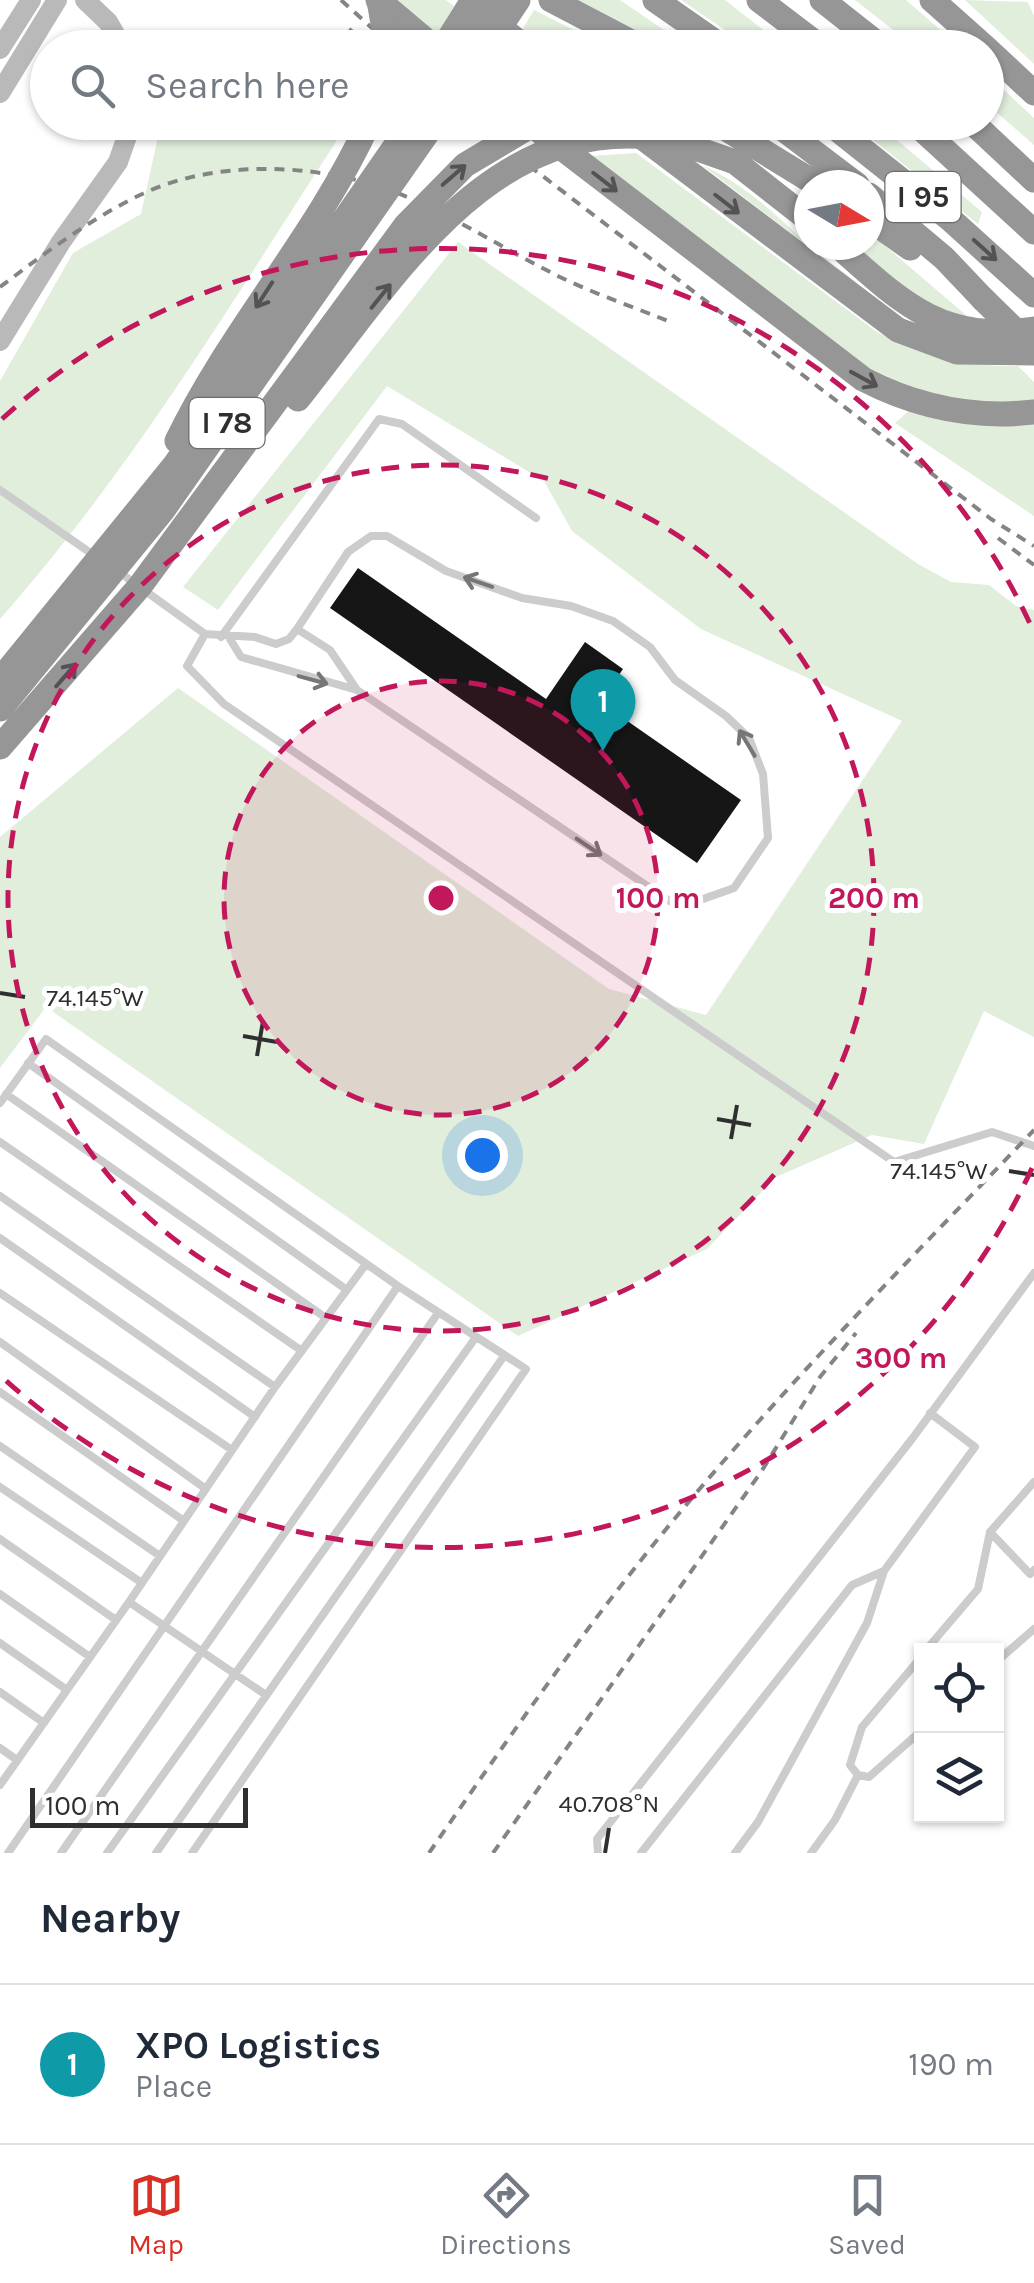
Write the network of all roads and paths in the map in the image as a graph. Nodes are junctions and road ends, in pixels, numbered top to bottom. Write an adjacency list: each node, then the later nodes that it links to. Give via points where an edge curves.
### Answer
1 (57, 0): 14 (main road)
2 (85, 0): 15 (main road)
3 (379, 0): 16 (highway, bridge); 17 (highway)
4 (465, 0): 21 (highway)
5 (474, 0): 18 (highway, bridge)
6 (495, 0): 19 (highway, bridge)
7 (518, 0): 20 (highway, bridge)
8 (552, 0): 22 (highway)
9 (655, 0): 23 (highway)
10 (759, 0): 24 (highway)
11 (822, 0): 25 (highway)
12 (932, 0): 26 (highway)
13 (28, 4): 28 (main road)
14 (37, 30)
15 (113, 30)
16 (384, 30)
17 (414, 30)
18 (455, 30)
19 (475, 30)
20 (498, 30)
21 (503, 30)
22 (609, 30)
23 (698, 30)
24 (798, 30)
25 (860, 30)
26 (966, 30)
27 (30, 42): 30 (main road)
28 (0, 49)
29 (1004, 65): 31 (highway)
30 (0, 93)
31 (1034, 93)
32 (126, 140): 59 (main road, via 118,162)
33 (359, 140): 63 (highway, one-way to 63, bridge, via 204,385)
34 (384, 140): 55 (highway, bridge)
35 (400, 140): 55 (highway, I 78, bridge)
36 (422, 140): 71 (highway, I 78, bridge, via 163,510)
37 (507, 140): 65 (highway, one-way to 37, bridge, via 406,225 465,165)
38 (551, 140): 61 (highway, one-way to 61, via 863,379 944,409)
39 (585, 140): 65 (highway, one-way to 39, bridge, via 471,195 516,164)
40 (646, 140): 60 (highway, one-way to 60, via 898,330 967,353)
41 (672, 140): 50 (highway, one-way to 50, bridge, via 735,162)
42 (744, 140): 47 (highway)
43 (798, 140): 48 (highway)
44 (850, 140): 56 (highway, I 95, one-way to 56)
45 (934, 140): 53 (highway, I 95)
46 (991, 140): 49 (highway, I 95)
47 (794, 170)
48 (837, 170)
49 (1034, 180)
50 (794, 208)
51 (884, 208): 57 (highway)
52 (884, 230): 57 (highway)
53 (1034, 232)
54 (853, 260): 58 (highway, via 928,318 974,331)
55 (317, 261): 63 (highway, I 78, bridge)
56 (1034, 295)
57 (983, 299): 60 (highway, bridge)
58 (1034, 329)
59 (0, 341)
60 (1034, 351)
61 (1034, 412)
62 (0, 490): 67 (lane)
63 (152, 496): 69 (highway, I 78, bridge)
64 (536, 518): 68 (lane, via 402,424 379,419)
65 (140, 586): 72 (highway, one-way to 65, bridge)
66 (297, 628): 68 (lane, via 276,644); 70 (lane, via 330,650); 70 (lane, one-way to 66, via 671,902 689,904 734,888 768,838 762,774 749,738 613,621 522,598 446,571 387,536 371,536 348,552)
67 (205, 634): 68 (lane); 77 (lane, via 187,666 224,704 894,1162 992,1132)
68 (225, 638): 70 (lane, one-way to 70, via 240,657)
69 (0, 680)
70 (357, 690)
71 (0, 709)
72 (0, 746)
73 (28, 1063): 74 (lane); 80 (lane, via 46,1038); 83 (lane)
74 (6, 1094): 75 (lane); 86 (lane)
75 (0, 1102)
76 (0, 1142): 89 (lane)
77 (1034, 1146)
78 (0, 1196): 91 (lane)
79 (0, 1238): 94 (lane)
80 (366, 1264): 82 (lane); 83 (lane)
81 (1034, 1273): 93 (lane)
82 (398, 1286): 85 (lane); 110 (lane)
83 (347, 1290): 86 (lane)
84 (0, 1293): 96 (lane)
85 (438, 1312): 87 (lane); 114 (lane)
86 (326, 1318): 89 (lane)
87 (476, 1338): 90 (lane); 118 (lane)
88 (0, 1342): 99 (lane)
89 (302, 1351): 91 (lane)
90 (504, 1356): 121 (lane); 132 (lane, via 526,1370)
91 (275, 1387): 94 (lane)
92 (0, 1392): 100 (lane)
93 (930, 1413): 105 (lane, via 976,1447); 133 (lane, via 597,1839)
94 (255, 1417): 96 (lane)
95 (0, 1446): 103 (lane)
96 (232, 1450): 99 (lane)
97 (1034, 1482): 101 (lane)
98 (0, 1487): 106 (lane)
99 (206, 1489): 100 (lane)
100 (184, 1521): 103 (lane)
101 (990, 1532): 104 (lane, via 1030,1574); 113 (lane, via 978,1589)
102 (0, 1539): 109 (lane)
103 (160, 1556): 106 (lane)
104 (1034, 1570)
105 (884, 1571): 134 (lane, via 852,1585); 135 (lane, via 867,1622 758,1822)
106 (142, 1583): 108 (lane)
107 (0, 1594): 116 (lane)
108 (129, 1602): 109 (lane); 110 (lane)
109 (116, 1620): 116 (lane)
110 (164, 1626): 114 (lane); 128 (lane)
111 (1034, 1629): 115 (lane)
112 (0, 1642): 119 (lane)
113 (932, 1643)
114 (202, 1651): 118 (lane); 129 (lane)
115 (1004, 1655)
116 (90, 1656): 119 (lane)
117 (914, 1665): 126 (lane, via 862,1727 850,1765)
118 (235, 1674): 121 (lane); 130 (lane)
119 (67, 1690): 122 (lane)
120 (0, 1692): 122 (lane)
121 (266, 1696): 131 (lane)
122 (44, 1722): 125 (lane)
123 (919, 1733): 126 (lane, via 869,1777)
124 (0, 1748): 125 (lane)
125 (17, 1760): 127 (lane)
126 (858, 1775): 136 (lane)
127 (0, 1784)
128 (8, 1853)
129 (61, 1853)
130 (107, 1853)
131 (156, 1853)
132 (192, 1853)
133 (598, 1853)
134 (641, 1853)
135 (734, 1853)
136 (811, 1853)

